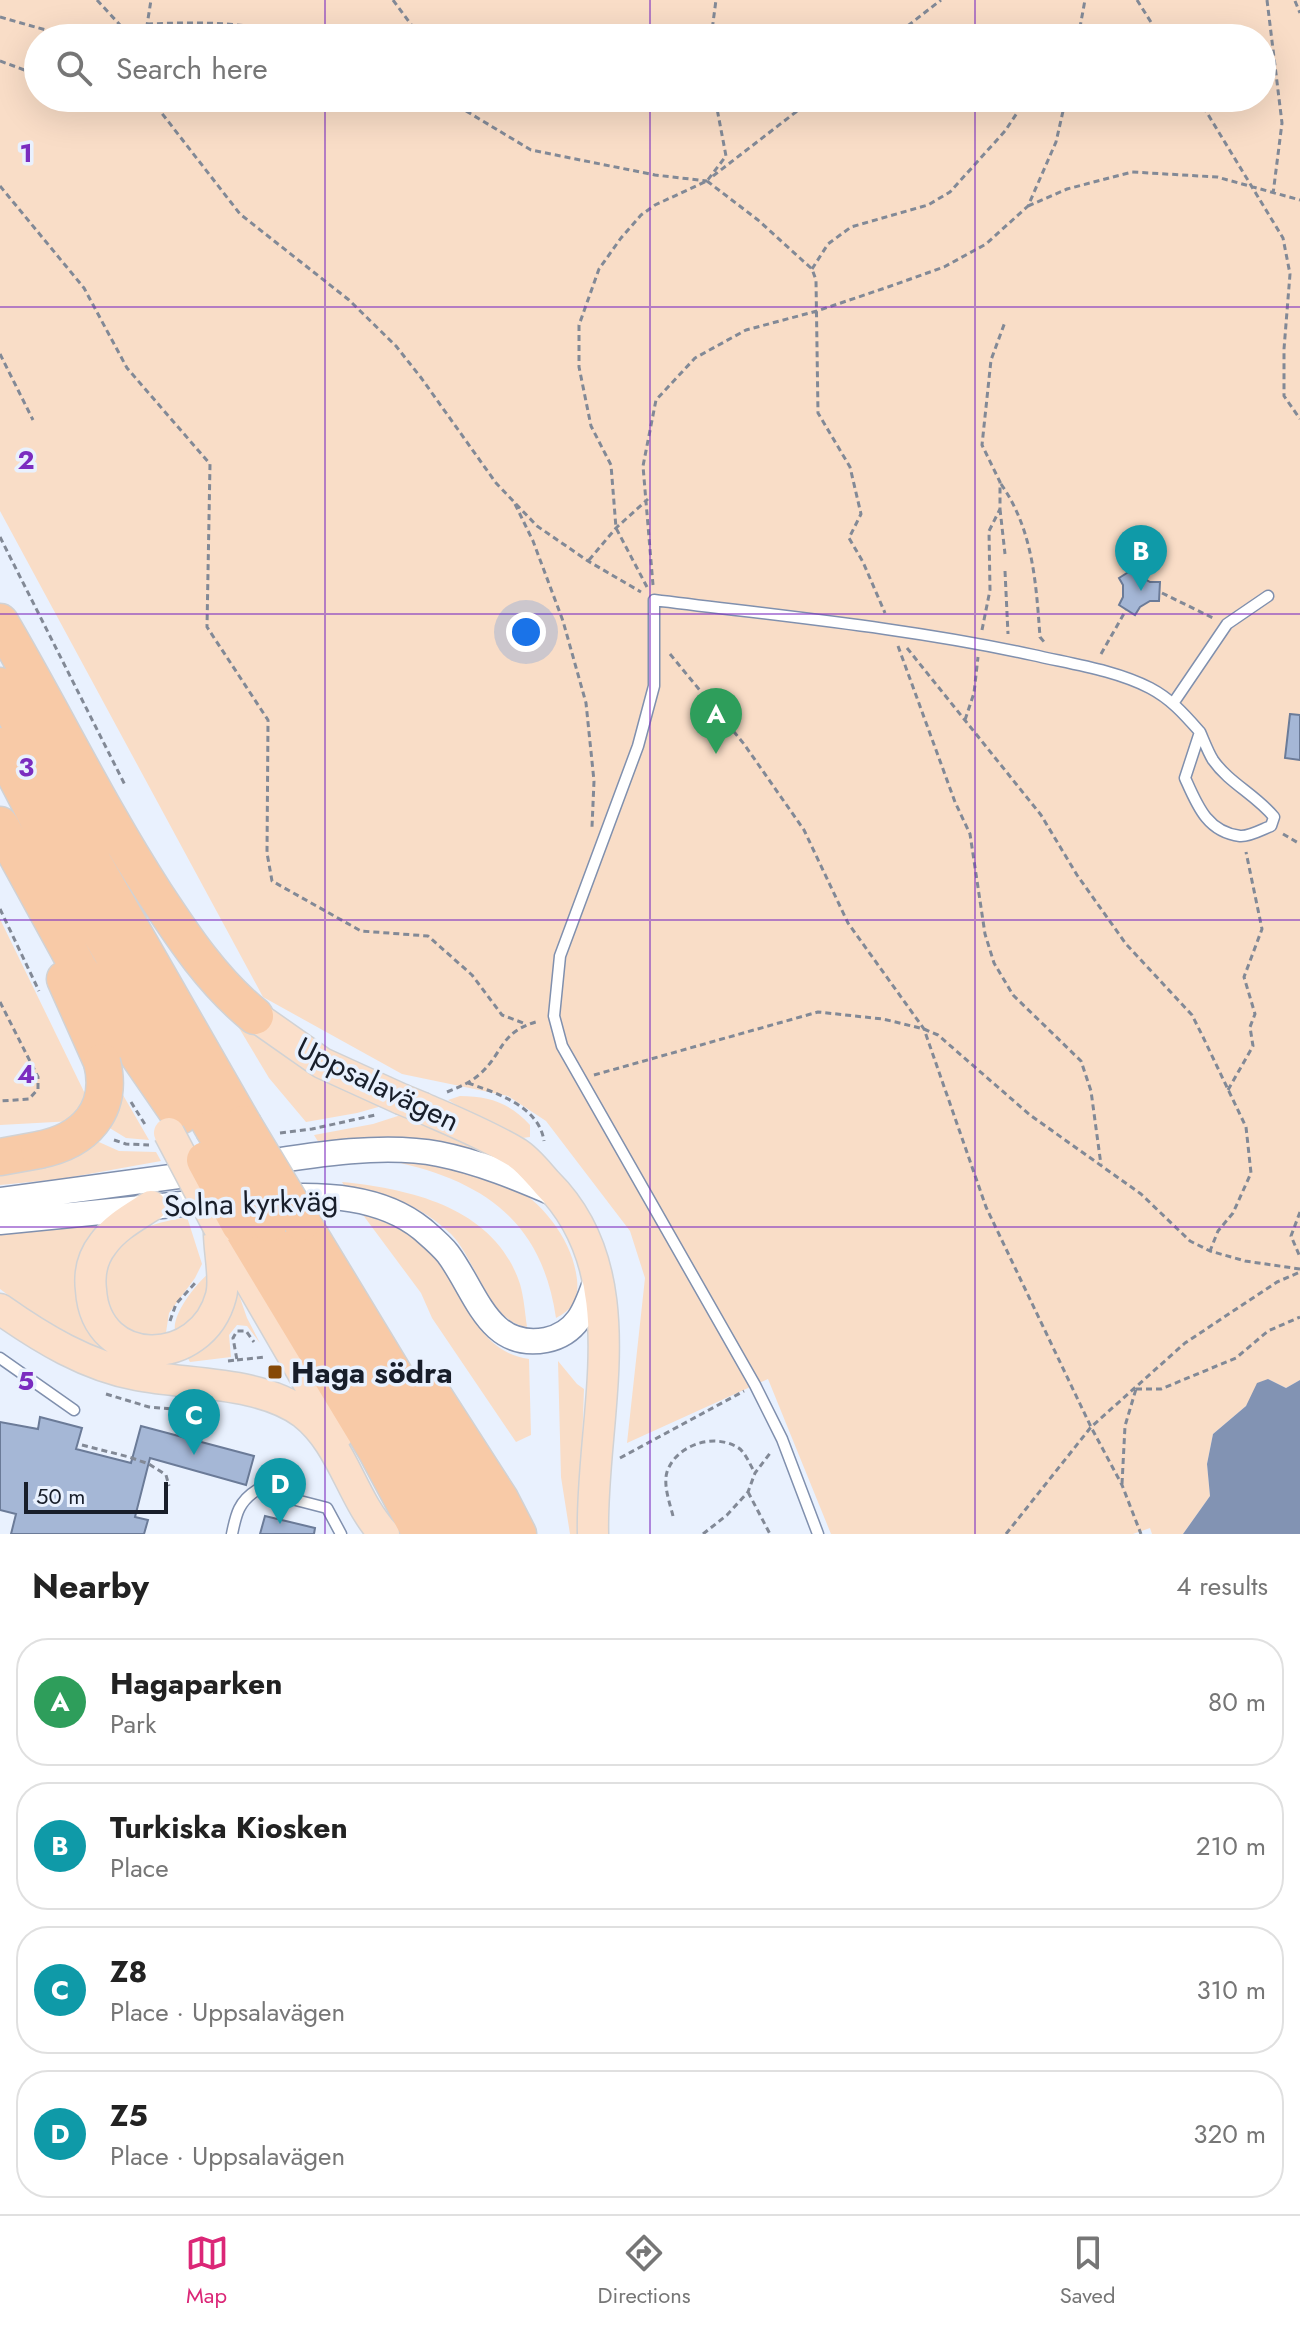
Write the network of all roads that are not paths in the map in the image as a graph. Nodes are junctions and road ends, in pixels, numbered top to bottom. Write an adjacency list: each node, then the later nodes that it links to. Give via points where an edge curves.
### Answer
1 (1268, 596): 4 (lane, via 1227,624)
2 (0, 622): 9 (highway, Uppsalavägen, via 138,869 218,982)
3 (0, 686): 10 (highway, via 94,864)
4 (1174, 702): 5 (lane); 30 (lane, via 1097,669 979,644 654,600 654,686 638,746 560,956 554,1016 562,1046 755,1385)
5 (1200, 732): 5 (lane, via 1185,778 1198,808 1212,826 1242,836 1271,826 1274,817 1214,761)
6 (0, 746): 10 (highway)
7 (0, 825): 10 (highway, via 79,969)
8 (0, 836): 11 (highway, bridge, via 102,1062 104,1093 92,1121 69,1140)
9 (255, 1016): 12 (main road, Uppsalavägen, via 322,1063 421,1101 520,1155)
10 (204, 1129): 16 (highway, bridge); 16 (highway, bridge)
11 (0, 1157)
12 (561, 1196): 13 (street, Solna kyrkväg, via 438,1154 366,1150); 18 (main road, Uppsalavägen, via 581,1225)
13 (0, 1200)
14 (151, 1206): 15 (street, Solna kyrkväg); 16 (main road, via 104,1241 91,1270 96,1314 109,1333 133,1347 158,1351 179,1346 209,1323 222,1292 218,1249); 18 (street, Solna kyrkväg, via 301,1196 347,1198 387,1209 420,1227 448,1254 498,1330 532,1342 554,1338 578,1322)
15 (0, 1222)
16 (258, 1225): 17 (highway); 24 (main road); 25 (highway); 26 (highway, via 431,1485)
17 (327, 1261): 27 (highway); 28 (highway, via 414,1367)
18 (598, 1274): 29 (main road, Uppsalavägen, via 604,1320)
19 (0, 1309): 24 (main road, via 83,1359 134,1375 230,1388 301,1412 326,1436 370,1519)
20 (0, 1358): 21 (lane)
21 (74, 1410)
22 (232, 1534): 23 (lane, via 244,1498 257,1490 327,1508)
23 (341, 1534)
24 (386, 1534)
25 (421, 1534)
26 (457, 1534)
27 (491, 1534)
28 (518, 1534)
29 (593, 1534)
30 (818, 1534)

